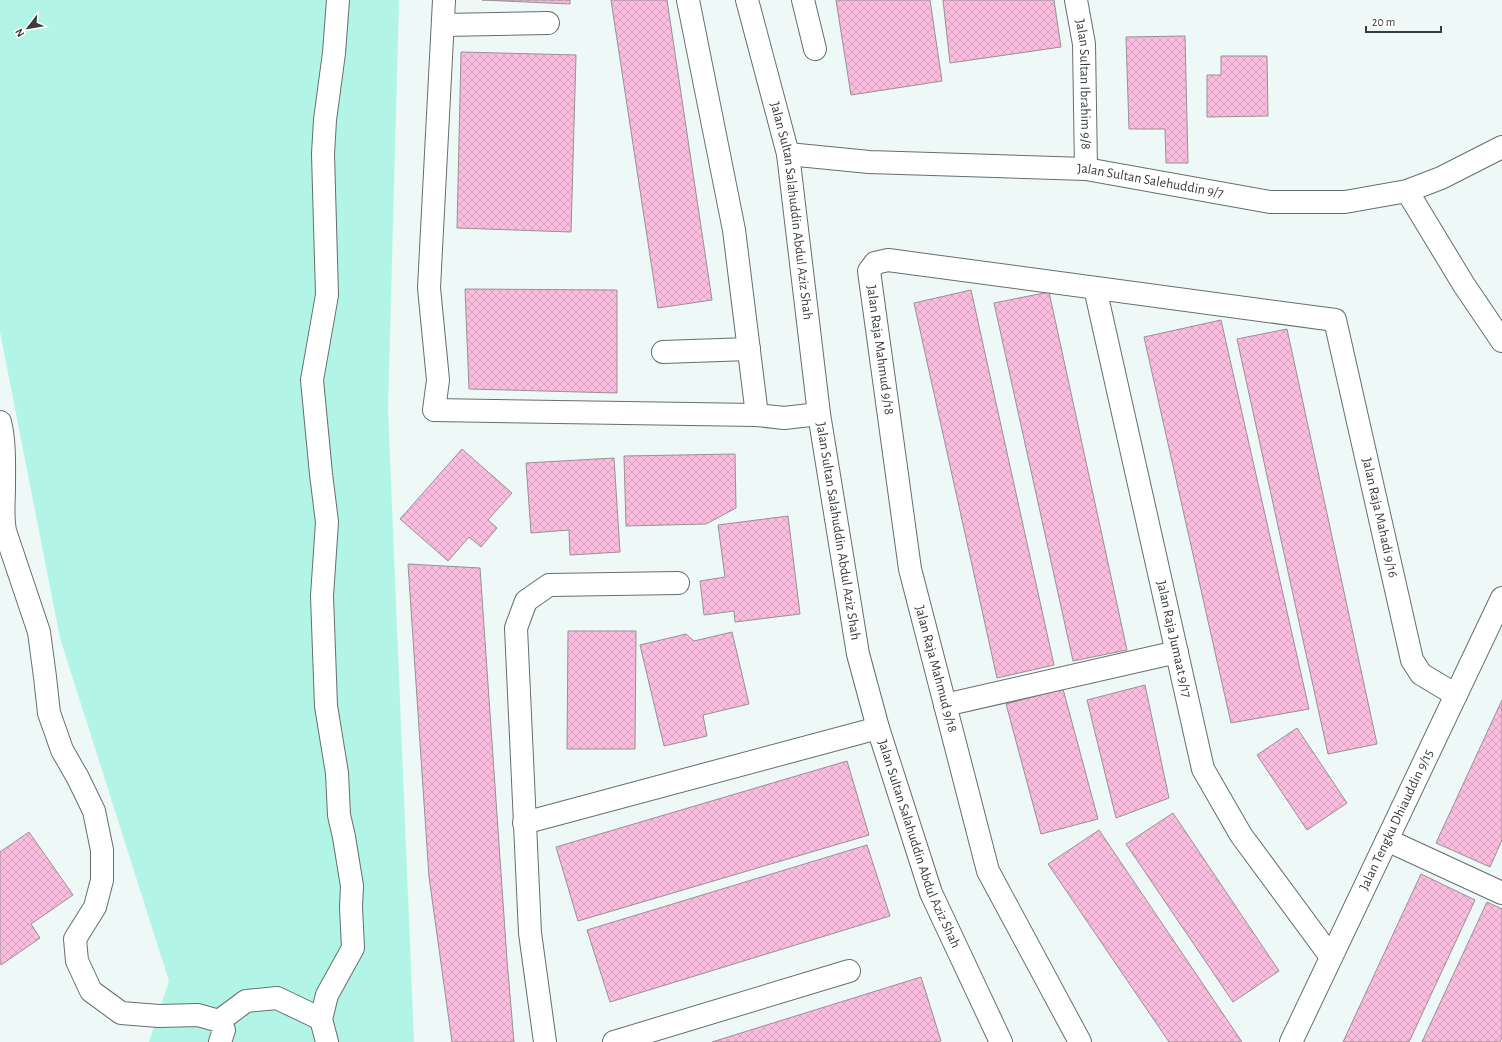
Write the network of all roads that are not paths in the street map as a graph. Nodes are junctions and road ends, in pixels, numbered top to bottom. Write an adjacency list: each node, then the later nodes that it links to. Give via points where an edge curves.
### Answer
1 (338, 0): 32 (street, via 323,154 327,295 312,380 327,522 322,596 326,706 337,773 339,815 352,886 353,948 327,995)
2 (444, 0): 8 (street)
3 (688, 0): 16 (street, via 734,230)
4 (748, 0): 11 (street, Jalan Sultan Salahuddin Abdul Aziz Shah)
5 (804, 0): 9 (street)
6 (1076, 0): 12 (street, Jalan Sultan Ibrahim 9/8, via 1084,44)
7 (548, 23): 8 (street)
8 (443, 25): 19 (street, via 429,288 438,380 434,410)
9 (815, 49)
10 (1502, 147): 13 (street, Jalan Sultan Salehuddin 9/7, via 1441,178)
11 (788, 154): 12 (street, Jalan Sultan Salehuddin 9/7, via 869,162); 18 (street, Jalan Sultan Salahuddin Abdul Aziz Shah)
12 (1086, 169): 13 (street, Jalan Sultan Salehuddin 9/7, via 1270,202 1345,202)
13 (1407, 191): 15 (street, via 1464,285)
14 (1095, 288): 23 (street, Jalan Raja Jumaat 9/17); 24 (street, Jalan Raja Mahadi 9/16, via 1335,320 1412,660 1421,674); 25 (street, Jalan Raja Mahmud 9/18, via 888,260 875,263 869,271 910,569)
15 (1502, 341)
16 (749, 349): 17 (street); 19 (street)
17 (664, 352)
18 (819, 414): 19 (street, via 784,418); 26 (street, Jalan Sultan Salahuddin Abdul Aziz Shah, via 858,654)
19 (757, 415)
20 (0, 422): 33 (street, via 3,432 2,516 38,632 48,714 62,750 94,811 102,850 102,880 95,907 75,939 77,961 91,991 121,1013 159,1016 198,1015)
21 (678, 583): 27 (street, via 549,585 526,601 516,628)
22 (1502, 598): 24 (street, Jalan Tengku Dhiauddin 9/15)
23 (1177, 652): 25 (street); 30 (street, Jalan Raja Jumaat 9/17, via 1203,769 1241,835)
24 (1456, 695): 28 (street, Jalan Tengku Dhiauddin 9/15)
25 (945, 705): 38 (street, Jalan Raja Mahmud 9/18, via 988,871)
26 (878, 728): 27 (street); 37 (street, Jalan Sultan Salahuddin Abdul Aziz Shah, via 931,893)
27 (524, 823): 35 (street, via 530,933)
28 (1387, 840): 29 (street); 30 (street, Jalan Tengku Dhiauddin 9/15)
29 (1502, 893)
30 (1331, 957): 39 (street, Jalan Tengku Dhiauddin 9/15)
31 (849, 971): 36 (street)
32 (321, 1019): 33 (street, via 277,998 246,1001); 34 (street)
33 (220, 1032)
34 (327, 1042)
35 (545, 1042)
36 (614, 1042)
37 (1001, 1042)
38 (1080, 1042)
39 (1291, 1042)

